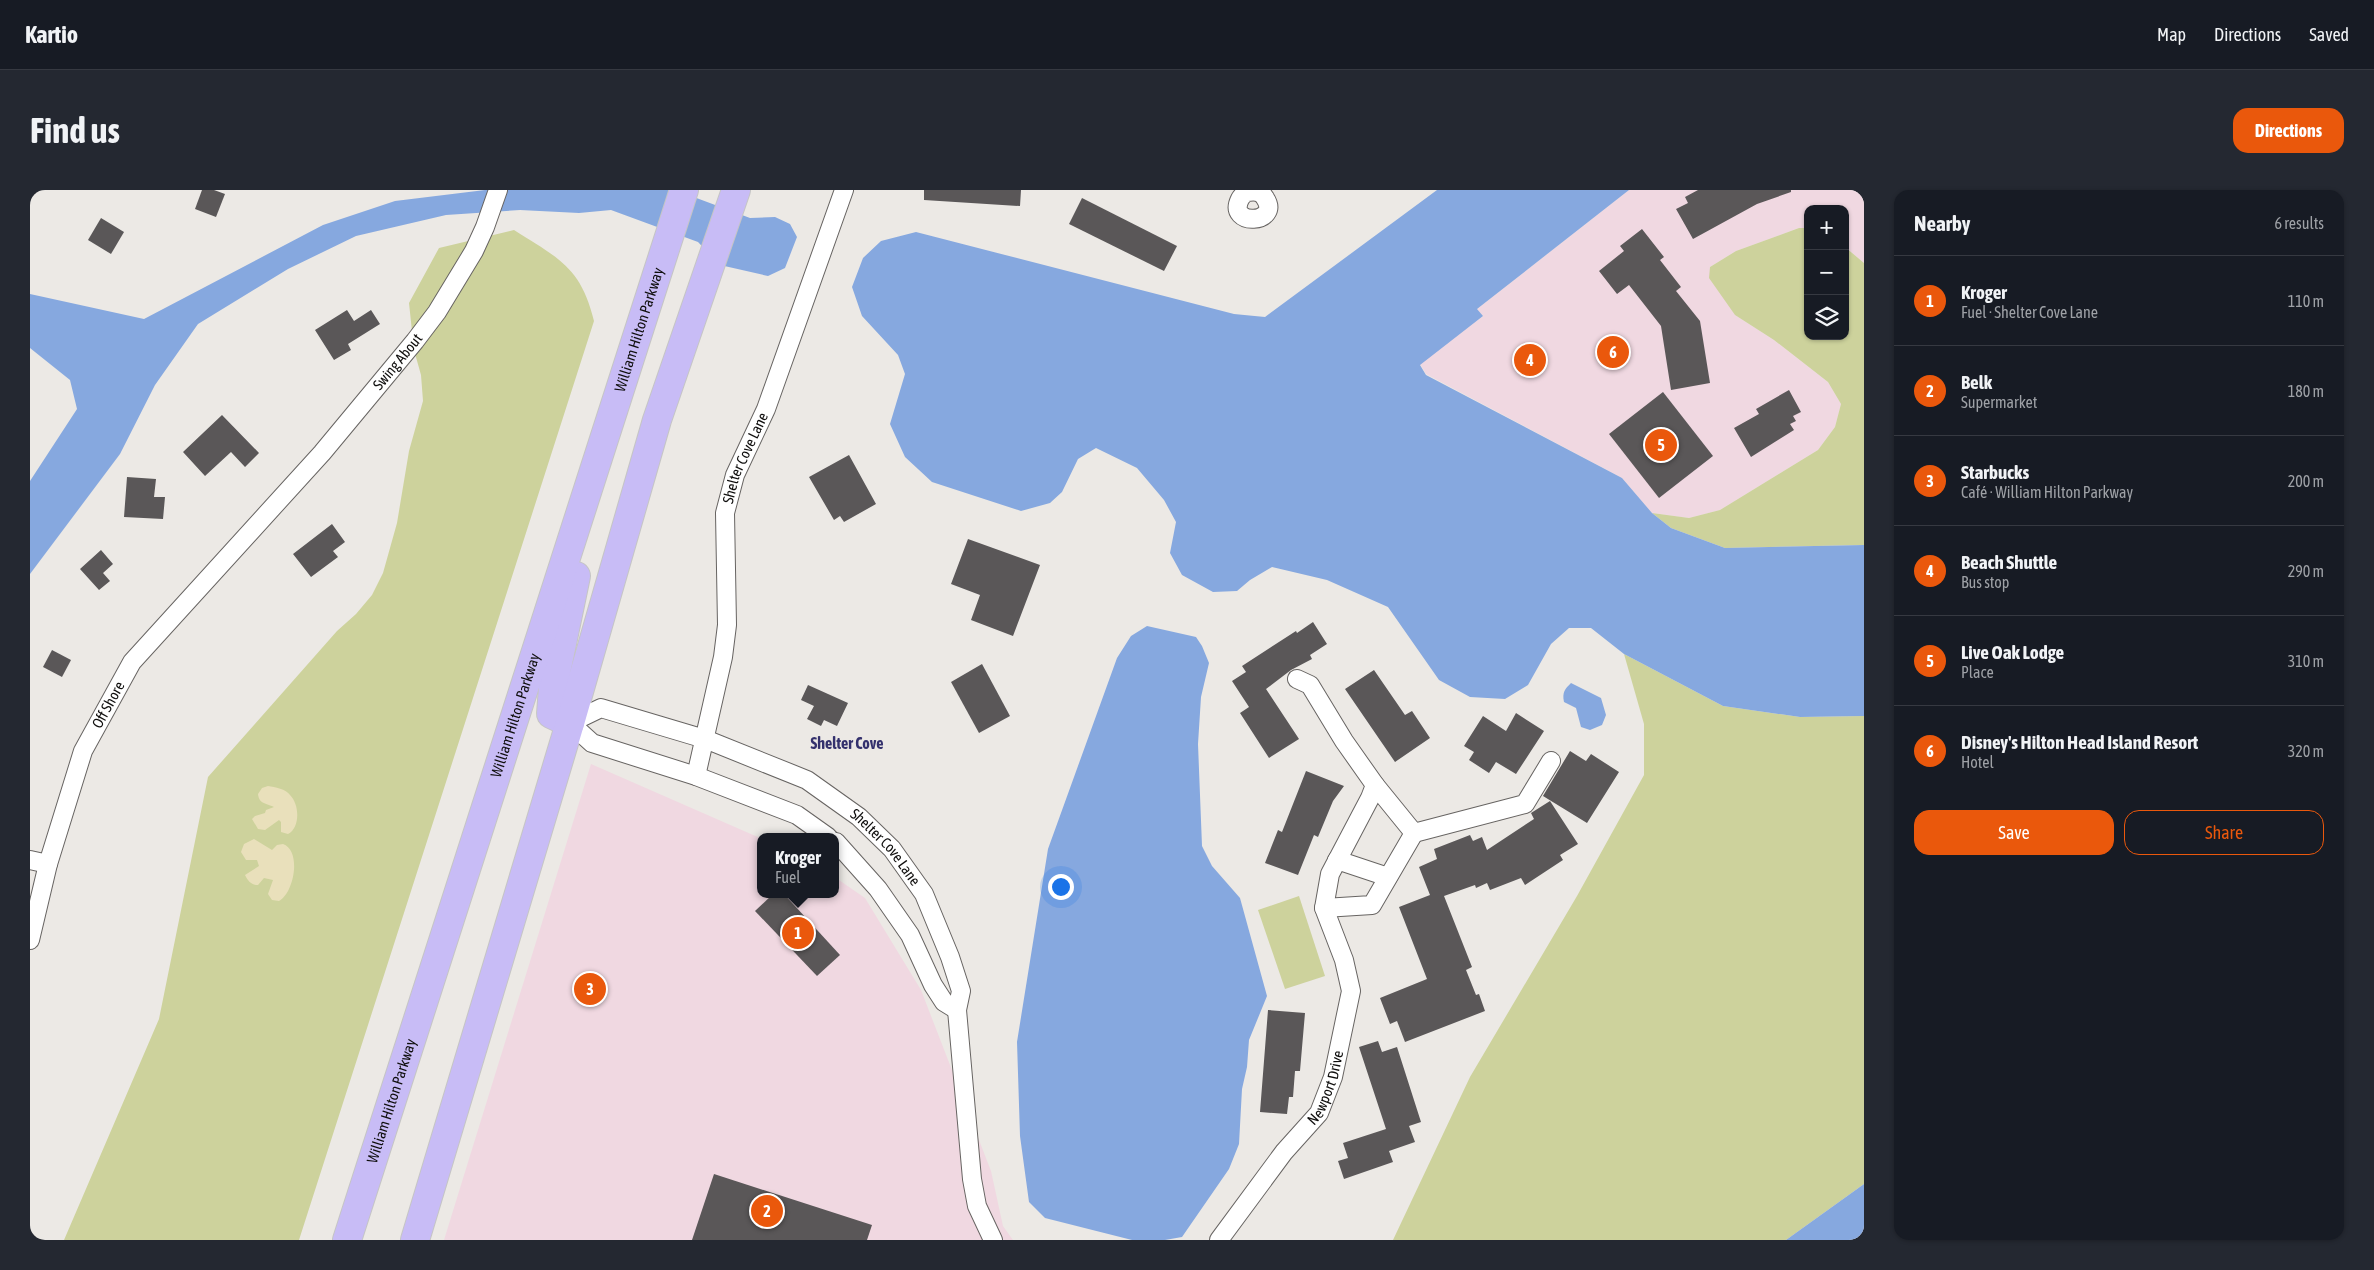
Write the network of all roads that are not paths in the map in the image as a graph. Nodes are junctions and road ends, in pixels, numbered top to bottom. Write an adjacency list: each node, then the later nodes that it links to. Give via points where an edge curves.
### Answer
1 (498, 190): 6 (street, Swing About, via 474,251 426,326 322,452)
2 (684, 190): 5 (highway, William Hilton Parkway)
3 (736, 190): 8 (highway, via 657,420)
4 (844, 190): 9 (street, Shelter Cove Lane, via 766,409 735,475 725,513 727,625)
5 (603, 440): 8 (highway, via 553,688 551,714); 23 (highway, William Hilton Parkway)
6 (266, 513): 18 (street, Off Shore, via 132,662 83,751)
7 (1297, 679): 12 (street, via 1310,685)
8 (570, 723): 9 (street, Shelter Cove Lane, via 601,708); 11 (street, via 592,743); 24 (highway)
9 (705, 739): 11 (street, Shelter Cove Lane); 22 (street, Shelter Cove Lane, via 807,780 859,817 892,849 924,894 950,957 961,991)
10 (1551, 761): 14 (street, via 1525,804)
11 (696, 776): 13 (street, via 796,816)
12 (1374, 785): 14 (street); 17 (street)
13 (822, 833)
14 (1414, 833): 19 (street)
15 (839, 845): 22 (street, Shelter Cove Lane, via 878,889 910,935 944,1002)
16 (30, 860): 18 (street)
17 (1337, 860): 19 (street); 20 (street, via 1330,874)
18 (48, 864): 21 (street, Off Shore)
19 (1388, 877): 20 (street, via 1372,905)
20 (1324, 908): 26 (street, Newport Drive, via 1352,991 1333,1077 1319,1113 1284,1152)
21 (30, 940)
22 (957, 1010): 25 (street, Shelter Cove Lane, via 972,1180 977,1206)
23 (347, 1240)
24 (414, 1240)
25 (994, 1240)
26 (1219, 1240)

